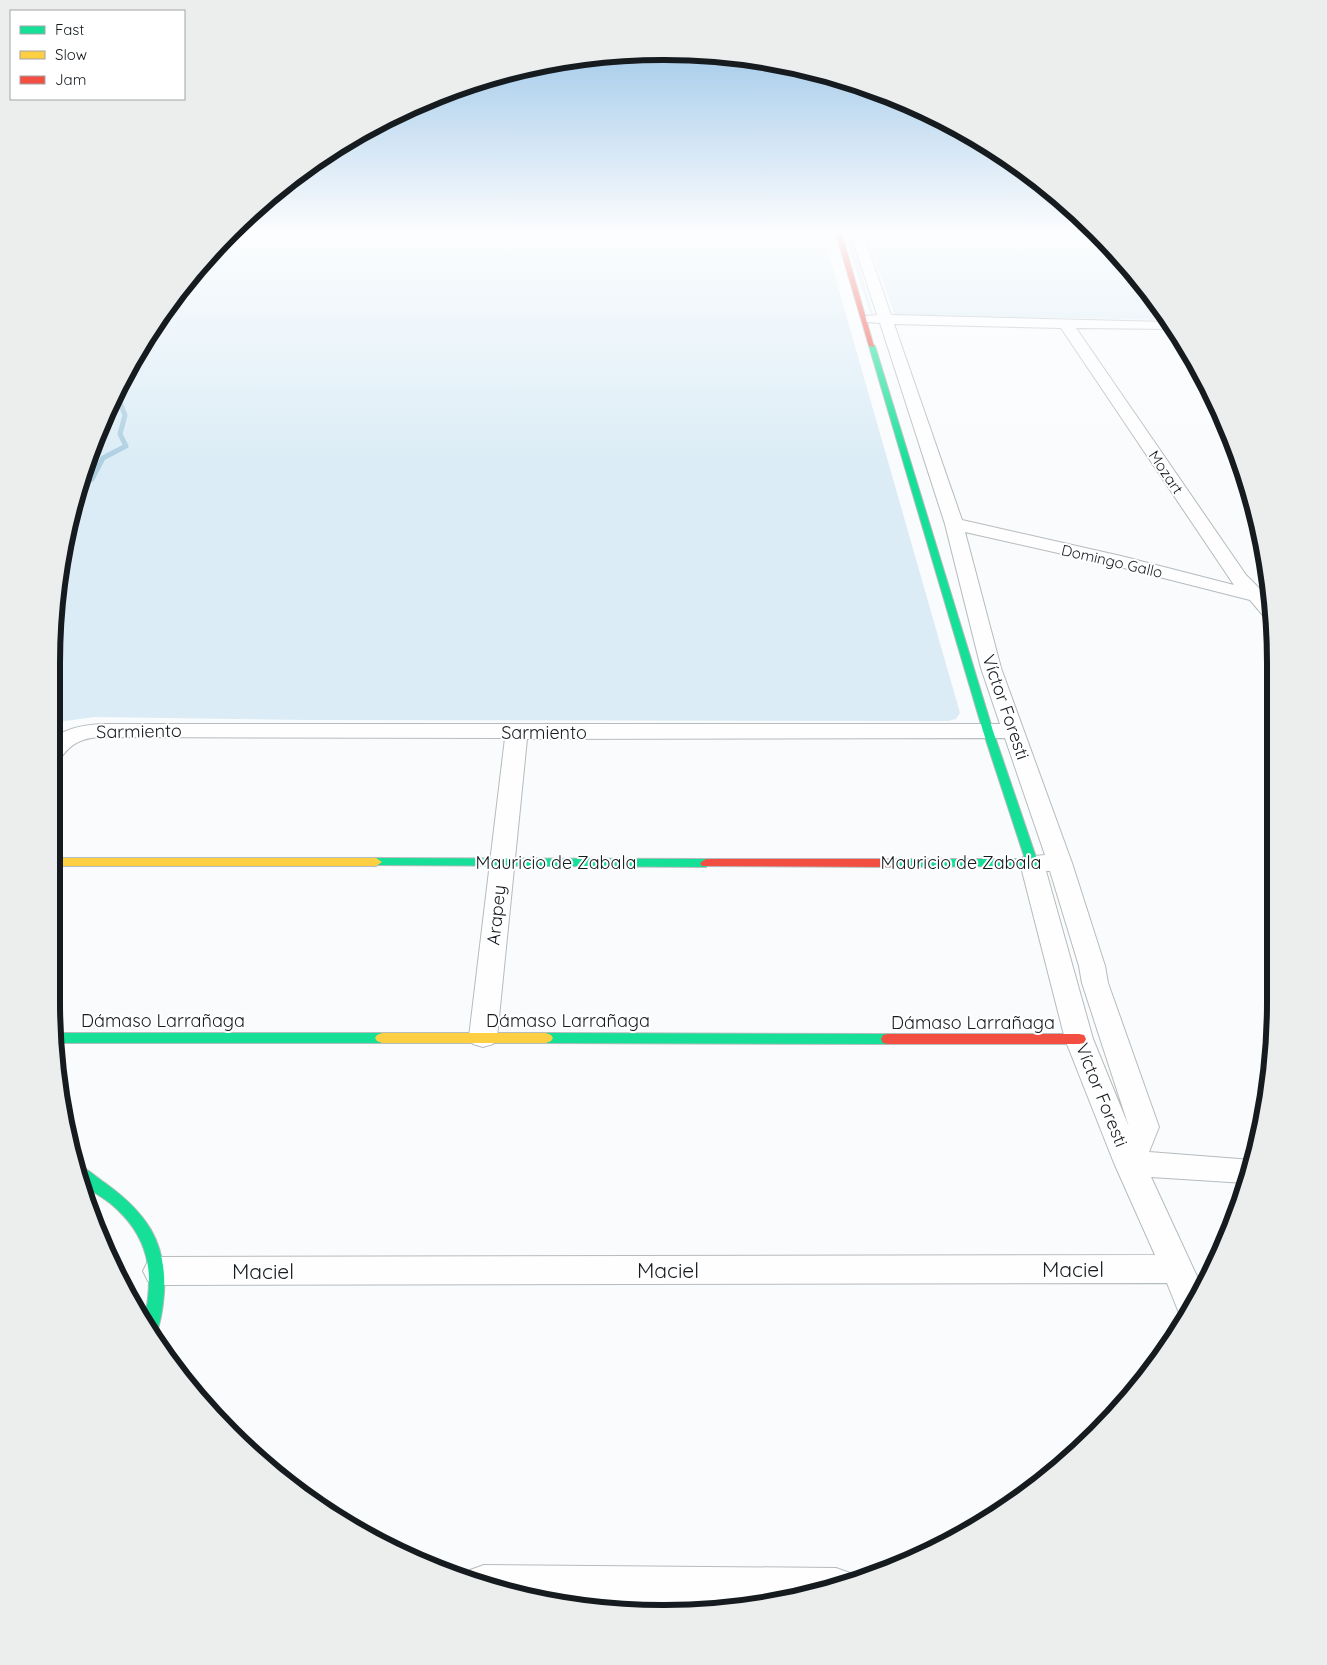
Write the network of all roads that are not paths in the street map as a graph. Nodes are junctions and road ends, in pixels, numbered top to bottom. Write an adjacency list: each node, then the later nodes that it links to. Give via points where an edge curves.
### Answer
1 (861, 309): 3 (street, Víctor Foresti)
2 (881, 309): 4 (street, Víctor Foresti)
3 (864, 319): 4 (street); 9 (street, Víctor Foresti)
4 (885, 320): 5 (street); 7 (street, Víctor Foresti)
5 (1066, 324): 6 (street); 8 (street, Mozart, via 1239,579)
6 (1163, 326)
7 (954, 524): 8 (street, Domingo Gallo); 10 (street, Víctor Foresti, via 991,668)
8 (1263, 598)
9 (988, 731): 10 (street, Sarmiento); 11 (street, Sarmiento); 16 (street, Víctor Foresti)
10 (1014, 731): 15 (street, Víctor Foresti)
11 (517, 732): 12 (street, Sarmiento, via 121,730 74,734); 13 (street, Arapey)
12 (60, 742)
13 (502, 861): 14 (street, Mauricio de Zabala); 16 (street, Mauricio de Zabala); 17 (street, Arapey)
14 (60, 862)
15 (1060, 862): 16 (street, Mauricio de Zabala); 20 (street, Víctor Foresti, via 1095,983 1144,1127)
16 (1032, 863): 19 (street, Víctor Foresti)
17 (482, 1037): 18 (street, Dámaso Larrañaga); 19 (street, Dámaso Larrañaga)
18 (61, 1038)
19 (1079, 1039): 20 (street, Víctor Foresti)
20 (1129, 1163): 21 (street); 23 (street)
21 (1242, 1171)
22 (87, 1179): 24 (street, via 134,1216 153,1245)
23 (1178, 1268): 24 (street, Maciel); 25 (street)
24 (159, 1271): 26 (street, via 157,1306)
25 (1189, 1297)
26 (152, 1321)
27 (508, 1584): 28 (street)
28 (808, 1587)

